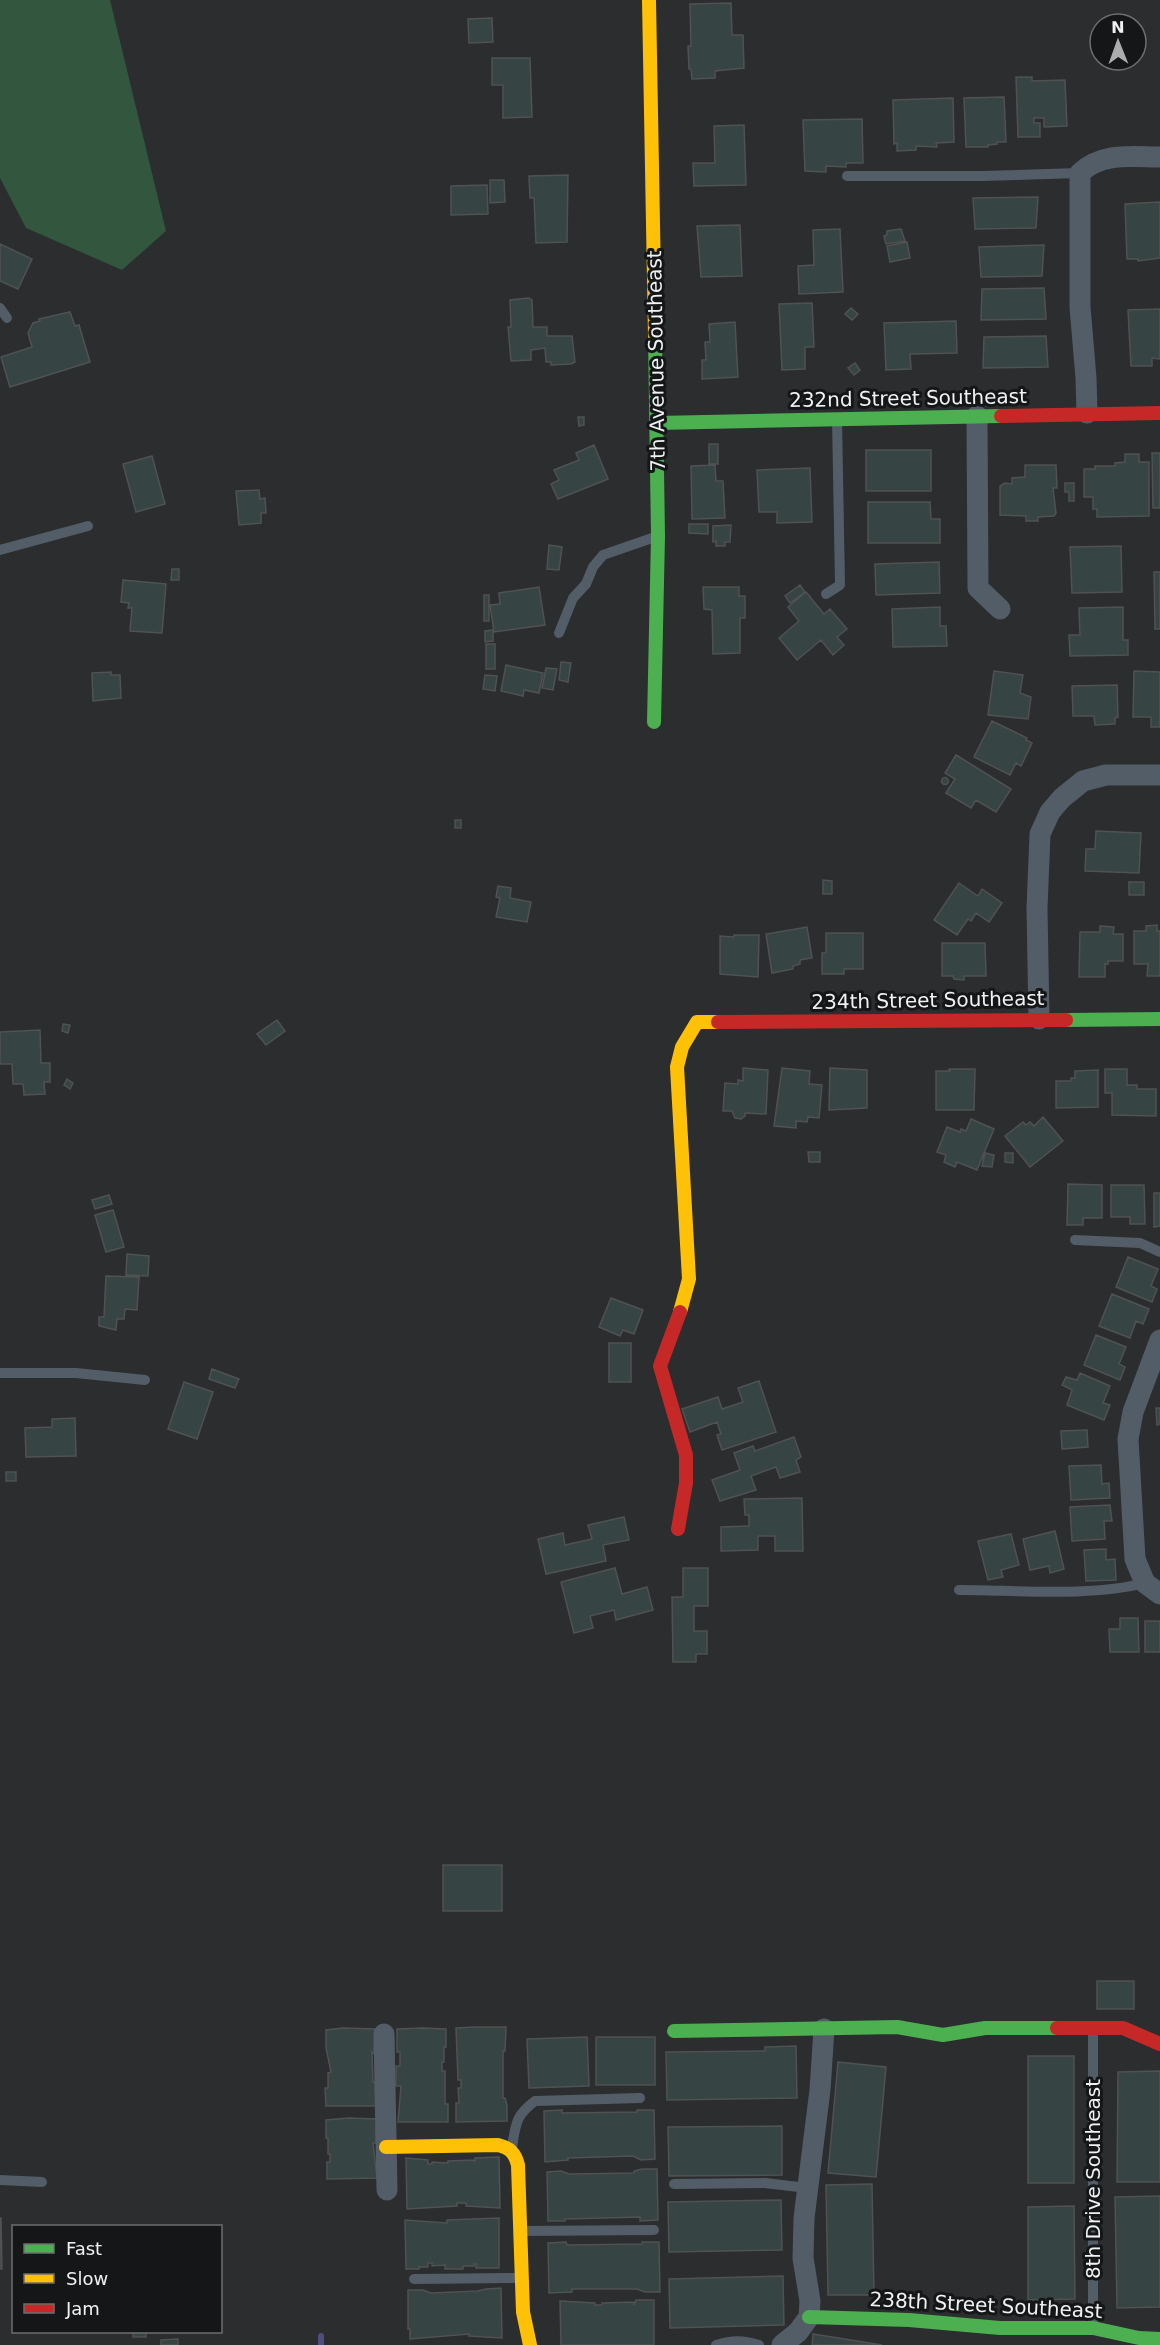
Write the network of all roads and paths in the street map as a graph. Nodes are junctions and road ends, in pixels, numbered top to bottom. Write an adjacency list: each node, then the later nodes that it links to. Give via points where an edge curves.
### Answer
1 (649, 0): 11 (street, 7th Avenue Southeast)
2 (1160, 157): 3 (street, via 1101,159)
3 (1080, 173): 4 (lane); 8 (street, via 1080,307)
4 (848, 176)
5 (0, 308): 6 (lane)
6 (7, 318)
7 (1160, 412): 8 (street, 232nd Street Southeast)
8 (1087, 413): 9 (street, 232nd Street Southeast)
9 (977, 416): 10 (street, 232nd Street Southeast); 16 (street, via 978,588)
10 (837, 419): 11 (street, 232nd Street Southeast); 15 (lane, via 840,585)
11 (657, 423): 13 (street, 7th Avenue Southeast)
12 (88, 526): 14 (lane)
13 (658, 536): 17 (lane, via 603,555 573,598); 18 (street, 7th Avenue Southeast)
14 (0, 550)
15 (826, 594)
16 (1000, 609)
17 (559, 633)
18 (654, 722)
19 (1160, 775): 20 (street, via 1106,775 1083,781 1050,812 1040,834)
20 (1039, 1019): 21 (street, 234th Street Southeast); 27 (street, 234th Street Southeast, via 697,1022 685,1038 676,1075 689,1279 660,1366 688,1469)
21 (1160, 1019)
22 (1074, 1240): 23 (lane, via 1140,1243)
23 (1160, 1252)
24 (1160, 1340): 28 (street, via 1133,1412 1128,1439 1135,1559)
25 (0, 1373): 26 (lane, via 76,1373)
26 (145, 1380)
27 (678, 1529)
28 (1153, 1589): 29 (lane)
29 (959, 1590)
30 (824, 2029): 31 (street, via 897,2027 943,2035 985,2028); 32 (street); 41 (street)
31 (1093, 2030): 34 (street, via 1123,2028); 48 (lane, 8th Drive Southeast)
32 (674, 2031)
33 (384, 2034): 36 (street)
34 (1160, 2044)
35 (640, 2098): 37 (lane, via 535,2101 522,2111)
36 (386, 2146): 37 (street, via 498,2145); 42 (street)
37 (511, 2150): 44 (street, via 518,2165)
38 (0, 2180): 39 (lane)
39 (42, 2182)
40 (674, 2184): 41 (lane, via 765,2183)
41 (807, 2188): 47 (street, via 803,2259)
42 (387, 2190)
43 (654, 2230): 44 (lane)
44 (520, 2231): 45 (street)
45 (523, 2278): 46 (lane); 50 (street)
46 (414, 2279)
47 (809, 2318): 48 (street, 238th Street Southeast, via 909,2320 1000,2328); 53 (street)
48 (1093, 2328): 49 (street, 238th Street Southeast)
49 (1160, 2339)
50 (530, 2345)
51 (716, 2345): 52 (lane, via 745,2340)
52 (759, 2345)
53 (782, 2345)

